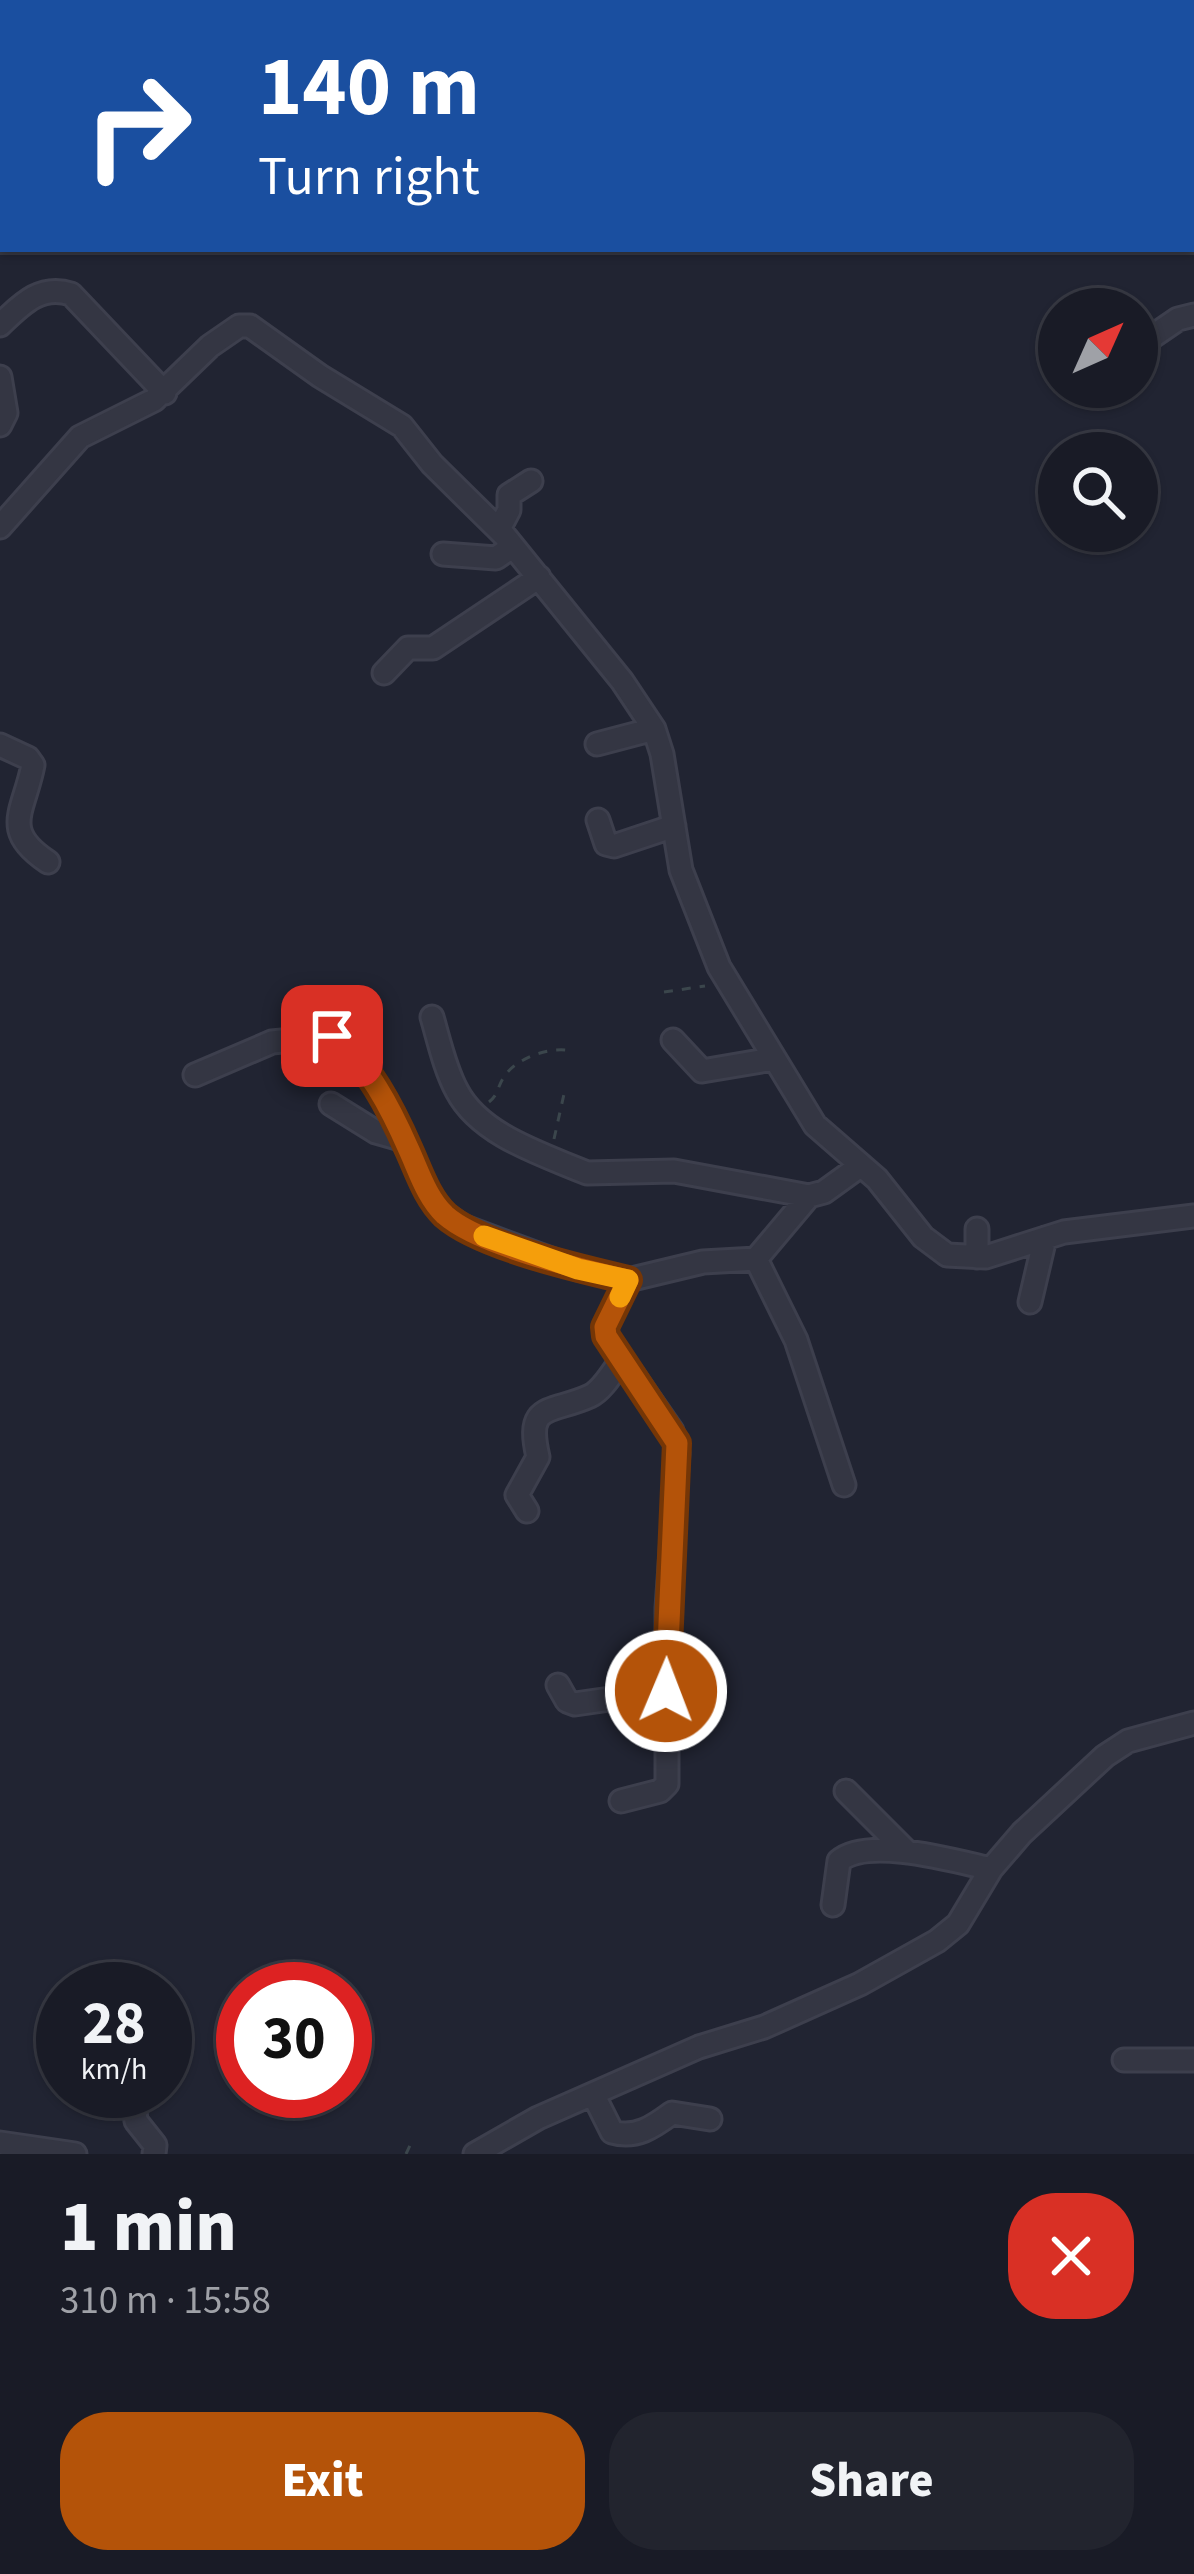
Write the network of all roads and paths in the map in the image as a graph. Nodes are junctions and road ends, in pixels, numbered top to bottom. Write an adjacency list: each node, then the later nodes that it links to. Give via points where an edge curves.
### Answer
1 (1194, 315): 3 (street)
2 (0, 324): 5 (street, via 39,293 70,294)
3 (1158, 333)
4 (0, 377): 6 (street)
5 (165, 393): 8 (street, via 80,437); 9 (street, via 244,324 402,426)
6 (0, 425)
7 (530, 482): 9 (street, via 509,495)
8 (0, 527)
9 (506, 538): 10 (street, via 496,558); 11 (street)
10 (442, 554)
11 (539, 578): 12 (street, via 433,648 409,648); 13 (street)
12 (384, 673)
13 (654, 729): 14 (street); 17 (street)
14 (597, 744)
15 (0, 745): 18 (street, via 33,765 12,824 28,851)
16 (598, 820): 17 (street, via 614,846)
17 (674, 826): 19 (street, via 681,870)
18 (48, 862)
19 (730, 986): 20 (path); 24 (street)
20 (664, 992)
21 (432, 1017): 28 (street)
22 (673, 1040): 24 (street, via 702,1071)
23 (566, 1050): 28 (path, via 546,1049 513,1068 494,1099)
24 (773, 1059): 31 (street, via 815,1125)
25 (195, 1075): 29 (street, via 272,1042 332,1036 378,1088)
26 (564, 1094): 30 (path)
27 (331, 1104): 29 (street)
28 (473, 1114): 30 (street)
29 (404, 1140): 38 (street, via 429,1194 462,1226)
30 (550, 1158): 32 (street, via 587,1172 674,1171)
31 (860, 1166): 32 (street); 36 (street, via 936,1248)
32 (809, 1196): 37 (street)
33 (1194, 1216): 35 (street)
34 (977, 1229): 36 (street)
35 (1045, 1238): 36 (street); 39 (street)
36 (977, 1257)
37 (756, 1259): 38 (street); 41 (street, via 796,1340)
38 (628, 1280): 40 (street, via 605,1327)
39 (1030, 1302)
40 (622, 1359): 42 (street, via 592,1395 550,1407 536,1422 538,1457 518,1489); 44 (street, via 677,1443)
41 (844, 1485)
42 (527, 1511)
43 (559, 1685): 44 (street, via 575,1704)
44 (666, 1691): 47 (street, via 667,1784)
45 (1194, 1723): 49 (street, via 1118,1746)
46 (846, 1790): 48 (street)
47 (621, 1801)
48 (907, 1852): 49 (street); 50 (street, via 847,1854 838,1861)
49 (991, 1869): 53 (street, via 958,1924 938,1941 764,2027)
50 (833, 1905)
51 (1124, 2060): 52 (street)
52 (1194, 2060)
53 (593, 2094): 55 (street, via 619,2134 643,2132 672,2114); 61 (street)
54 (136, 2118): 59 (street)
55 (710, 2120)
56 (412, 2141): 60 (path)
57 (0, 2143): 58 (street)
58 (75, 2154)
59 (154, 2154)
60 (406, 2154)
61 (475, 2154)

